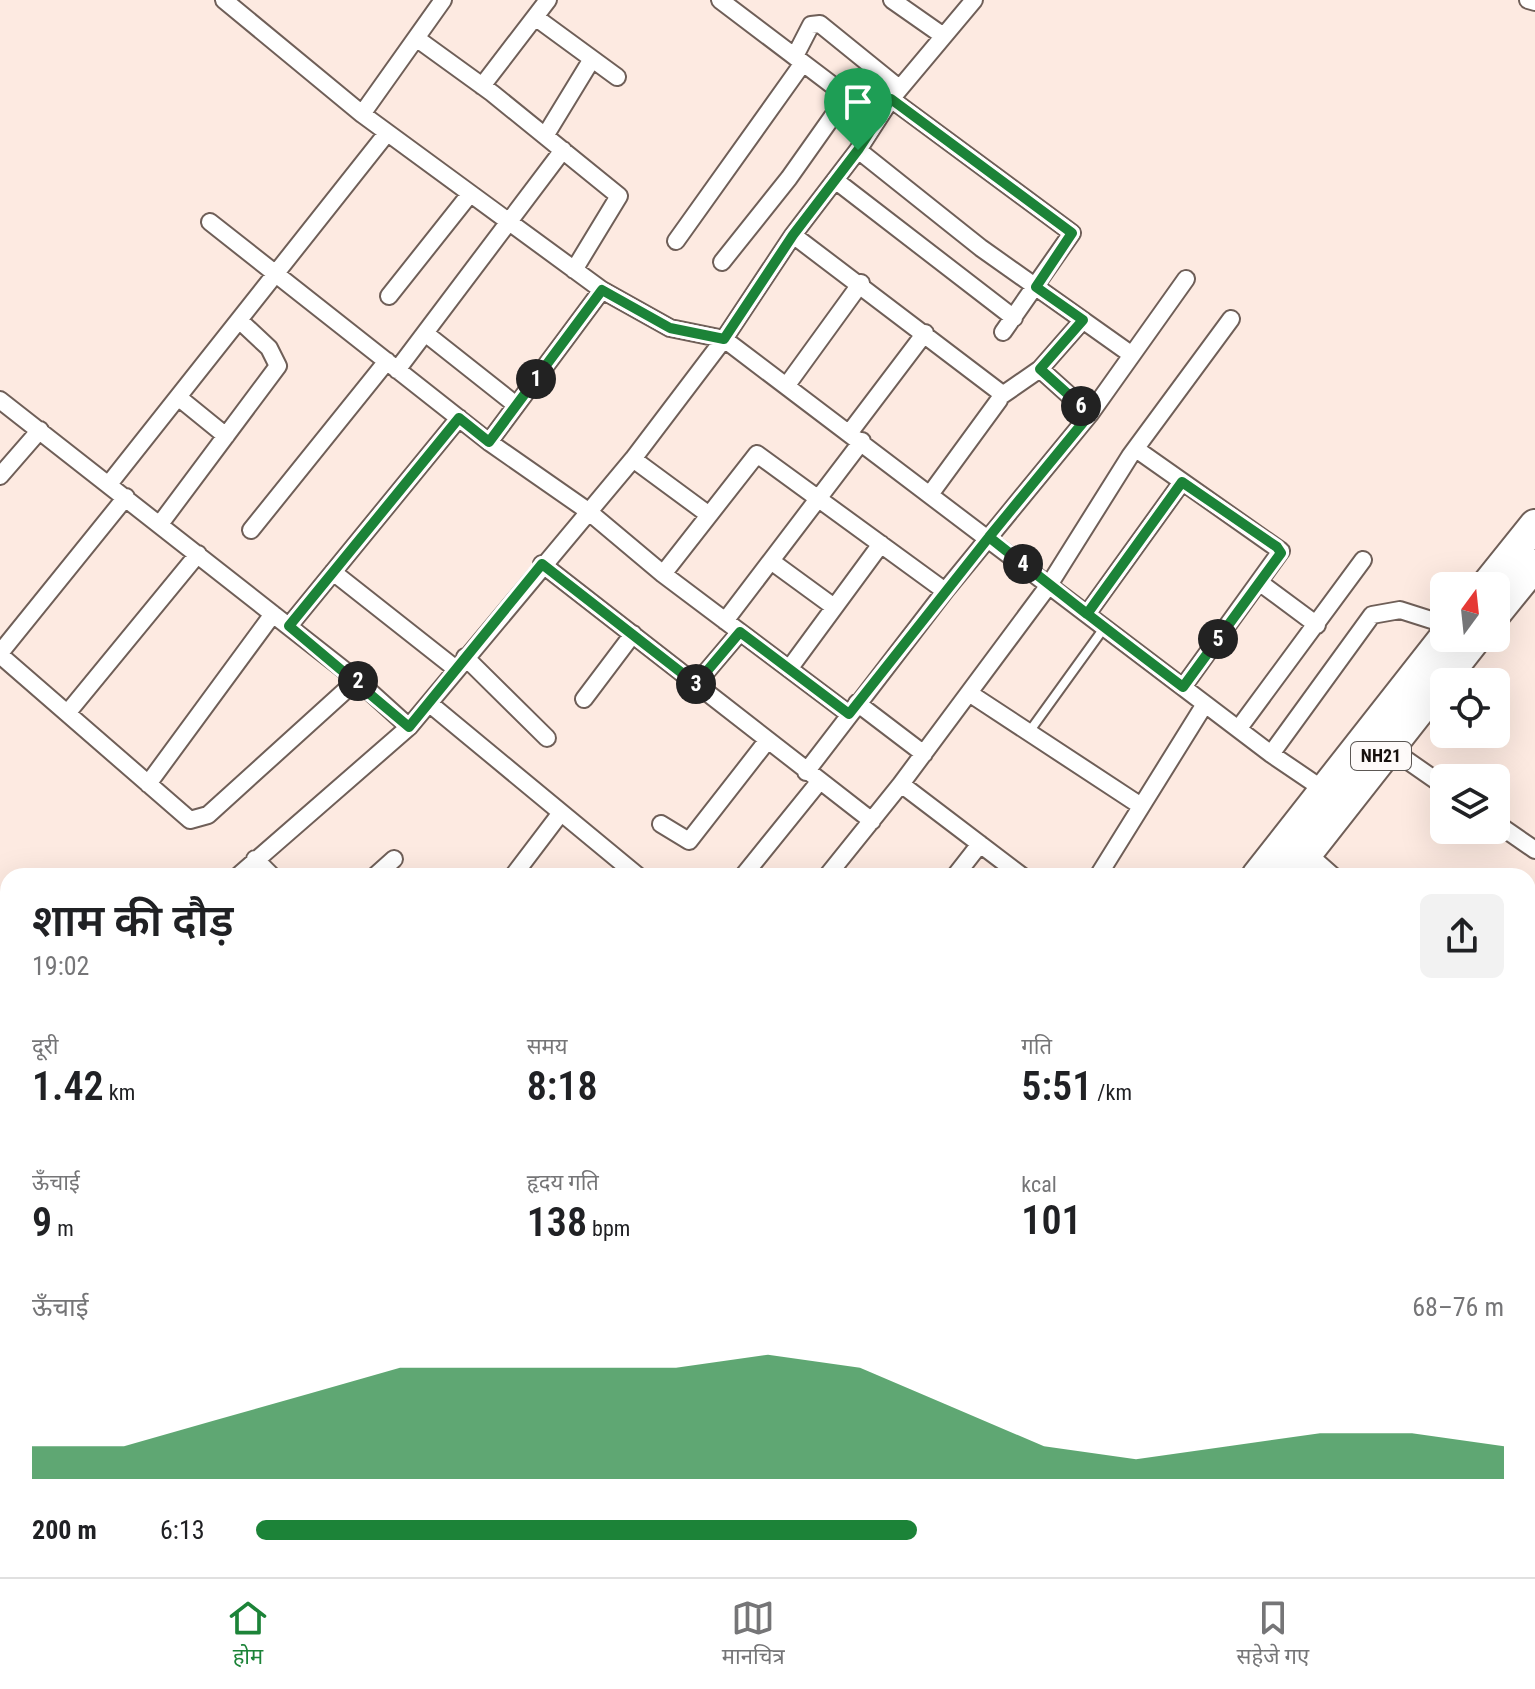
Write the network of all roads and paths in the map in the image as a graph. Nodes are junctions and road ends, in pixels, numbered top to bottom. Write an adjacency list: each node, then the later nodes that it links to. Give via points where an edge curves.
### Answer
1 (443, 0): 11 (street)
2 (548, 0): 9 (street)
3 (720, 0): 13 (street)
4 (892, 0): 10 (street)
5 (1528, 0): 7 (street)
6 (970, 1): 10 (street)
7 (1535, 2)
8 (234, 3): 18 (street)
9 (535, 17): 12 (street); 15 (street)
10 (942, 35): 16 (street)
11 (416, 38): 15 (street); 18 (street)
12 (592, 59): 14 (street); 21 (street)
13 (799, 59): 16 (street, via 811,25 820,24); 17 (street); 29 (street)
14 (617, 77)
15 (482, 86): 21 (street)
16 (895, 93): 19 (street); 35 (street, via 1072,233)
17 (847, 96): 19 (street); 30 (street)
18 (362, 114): 20 (street)
19 (877, 119): 23 (street)
20 (387, 133): 25 (street); 32 (street)
21 (545, 136): 22 (street)
22 (563, 150): 27 (street); 31 (street, via 619,196)
23 (858, 150): 24 (street); 35 (street)
24 (835, 180): 28 (street); 38 (street)
25 (470, 194): 27 (street); 37 (street)
26 (210, 222): 32 (street)
27 (511, 223): 31 (street); 43 (street)
28 (793, 235): 34 (street); 45 (street)
29 (676, 241)
30 (722, 262)
31 (574, 270): 36 (street)
32 (275, 274): 40 (street); 47 (street)
33 (1186, 279): 46 (street)
34 (861, 283): 44 (street); 49 (street)
35 (1036, 287): 38 (street); 41 (street)
36 (602, 290): 45 (street, via 670,328); 53 (street)
37 (389, 296)
38 (1014, 318): 42 (street)
39 (1231, 319): 60 (street)
40 (239, 320): 51 (street); 57 (street, via 277,357 278,366)
41 (1083, 320): 46 (street); 48 (street)
42 (1003, 332)
43 (425, 333): 47 (street); 53 (street)
44 (925, 333): 50 (street); 58 (street)
45 (724, 339): 49 (street); 61 (street)
46 (1132, 355): 54 (street)
47 (392, 366): 55 (street); 72 (street)
48 (1040, 369): 50 (street); 54 (street)
49 (787, 385): 58 (street)
50 (1001, 396): 65 (street)
51 (178, 397): 57 (street); 64 (street)
52 (0, 400): 56 (street)
53 (516, 405): 59 (street)
54 (1090, 414): 73 (street)
55 (459, 418): 59 (street); 80 (street)
56 (40, 430): 62 (street); 64 (street)
57 (226, 436): 70 (street)
58 (856, 437): 65 (street); 67 (street)
59 (489, 442): 68 (street)
60 (1136, 449): 63 (street); 84 (street)
61 (633, 459): 68 (street); 69 (street)
62 (0, 476)
63 (1182, 482): 83 (street, via 1281,551); 89 (street)
64 (109, 484): 66 (street)
65 (931, 493): 73 (street)
66 (126, 497): 70 (street); 99 (street)
67 (820, 500): 69 (street, via 755,454); 74 (street); 77 (street)
68 (588, 511): 78 (street); 82 (street)
69 (709, 515): 82 (street)
70 (160, 524): 75 (street)
71 (1535, 525): 81 (highway)
72 (251, 530)
73 (989, 537): 84 (street); 85 (street)
74 (881, 544): 85 (street); 87 (street)
75 (198, 554): 88 (street); 110 (street)
76 (1363, 560): 92 (street)
77 (771, 561): 87 (street); 91 (street)
78 (542, 564): 96 (street); 100 (street)
79 (1535, 565): 86 (highway)
80 (333, 572): 93 (street); 100 (street)
81 (1497, 572)
82 (663, 574): 91 (street)
83 (1259, 582): 92 (street); 104 (street)
84 (1049, 585): 89 (street); 105 (street)
85 (945, 591): 109 (street)
86 (1510, 596)
87 (834, 607): 101 (street)
88 (273, 614): 93 (street); 121 (street)
89 (1087, 614): 94 (street)
90 (1430, 620): 118 (street, via 1400,610 1372,615)
91 (725, 621): 95 (street)
92 (1317, 625): 112 (street)
93 (289, 626): 102 (street)
94 (1105, 627): 104 (street); 113 (lane)
95 (740, 632): 101 (street); 103 (street)
96 (633, 634): 103 (street); 106 (street)
97 (1433, 652): 123 (highway, NH21)
98 (1465, 652): 116 (highway, NH21)
99 (0, 654): 110 (street)
100 (461, 663): 107 (street); 114 (street)
101 (789, 669): 109 (street)
102 (357, 680): 111 (street); 121 (street, via 198,820 181,814)
103 (696, 684): 115 (street)
104 (1183, 687): 108 (street)
105 (969, 693): 113 (street); 117 (street)
106 (584, 699)
107 (430, 704): 111 (street); 125 (street)
108 (1205, 704): 112 (street); 124 (street)
109 (853, 709): 117 (street); 120 (street)
110 (69, 711): 121 (street)
111 (409, 727): 131 (street)
112 (1239, 728): 118 (street)
113 (1029, 732): 124 (street)
114 (547, 738)
115 (767, 741): 120 (street); 127 (street, via 689,841)
116 (1388, 747): 119 (street); 133 (highway, NH21)
117 (924, 754): 122 (street)
118 (1271, 754): 123 (street)
119 (1430, 776)
120 (812, 777): 126 (street); 139 (street)
121 (148, 784)
122 (901, 784): 126 (street); 129 (street)
123 (1324, 790): 144 (highway, NH21)
124 (1141, 806): 143 (street)
125 (560, 814): 137 (street); 138 (street)
126 (872, 821): 140 (street)
127 (661, 824)
128 (1510, 833): 130 (street)
129 (980, 844): 141 (street); 142 (street)
130 (1535, 850)
131 (255, 859): 134 (street); 135 (street)
132 (394, 859): 136 (street)
133 (1298, 864)
134 (246, 868)
135 (264, 868)
136 (384, 868)
137 (519, 868)
138 (628, 868)
139 (749, 868)
140 (834, 868)
141 (961, 868)
142 (1012, 868)
143 (1103, 868)
144 (1263, 868)

